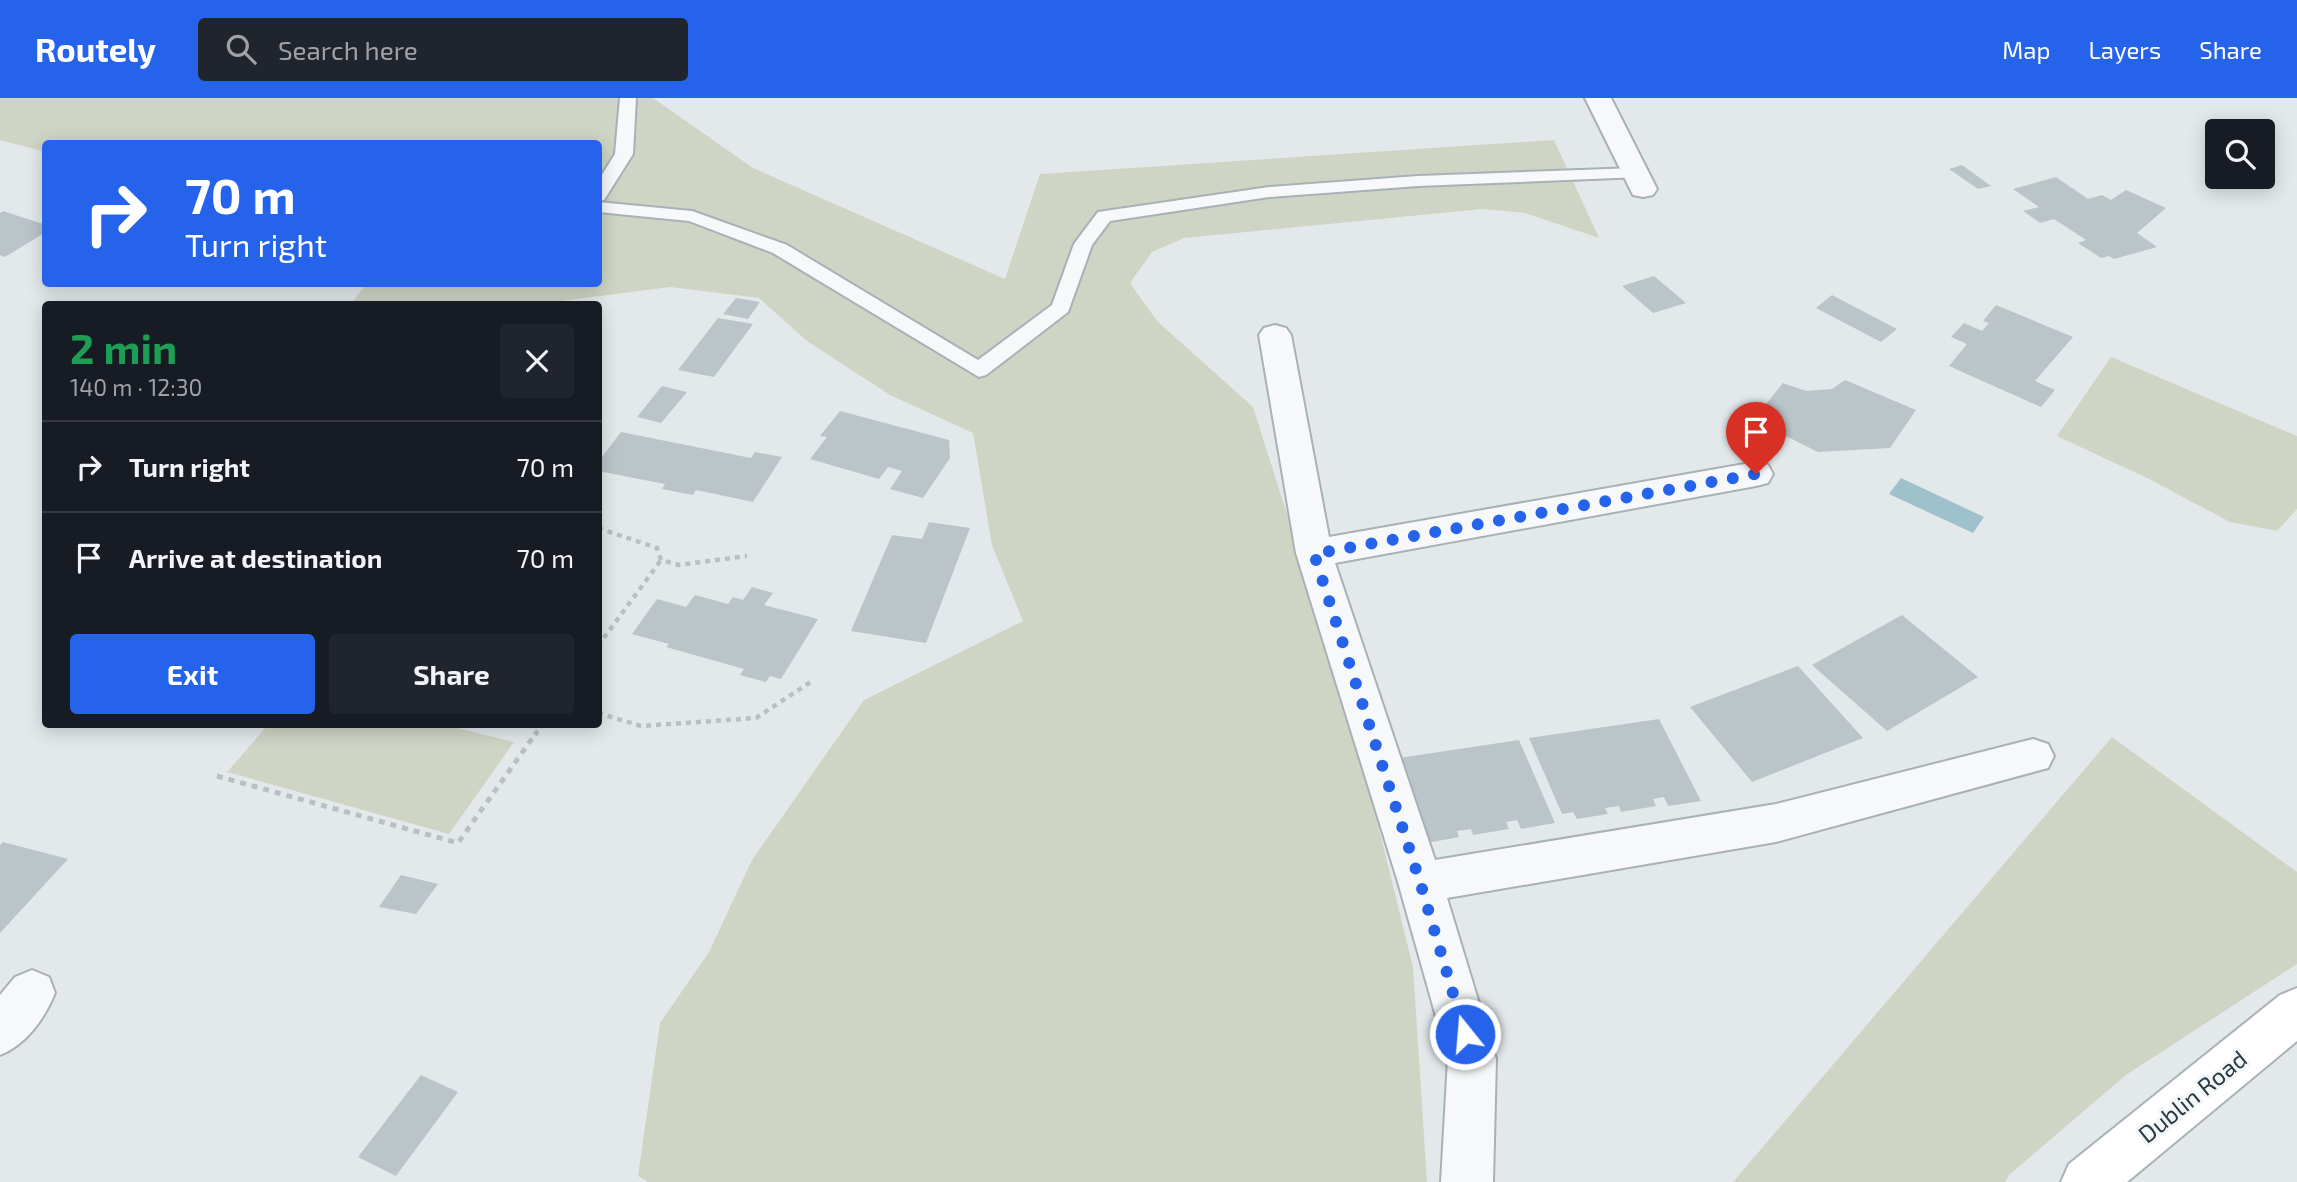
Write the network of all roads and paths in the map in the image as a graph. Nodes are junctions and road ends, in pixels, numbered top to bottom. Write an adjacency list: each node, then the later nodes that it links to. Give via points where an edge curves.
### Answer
1 (628, 98): 4 (lane, via 624,153)
2 (1598, 98): 3 (street)
3 (1639, 181): 5 (lane, via 1418,181 1269,192 1104,216 1083,244 1061,308 979,370 780,249 692,216)
4 (602, 189)
5 (602, 207)
6 (1275, 335): 9 (street)
7 (1756, 474): 9 (street)
8 (602, 529): 11 (path, via 657,548)
9 (1314, 554): 18 (street)
10 (747, 556): 11 (path, via 679,565)
11 (661, 560): 12 (path)
12 (602, 641)
13 (812, 681): 14 (path, via 756,718 641,726)
14 (602, 714)
15 (539, 728): 17 (path, via 458,843)
16 (2033, 756): 18 (street, via 1776,823)
17 (217, 776)
18 (1420, 882): 22 (street, via 1472,1059)
19 (32, 992): 21 (street)
20 (2297, 1011): 23 (main road, Dublin Road)
21 (0, 1032)
22 (1466, 1182)
23 (2087, 1182)

